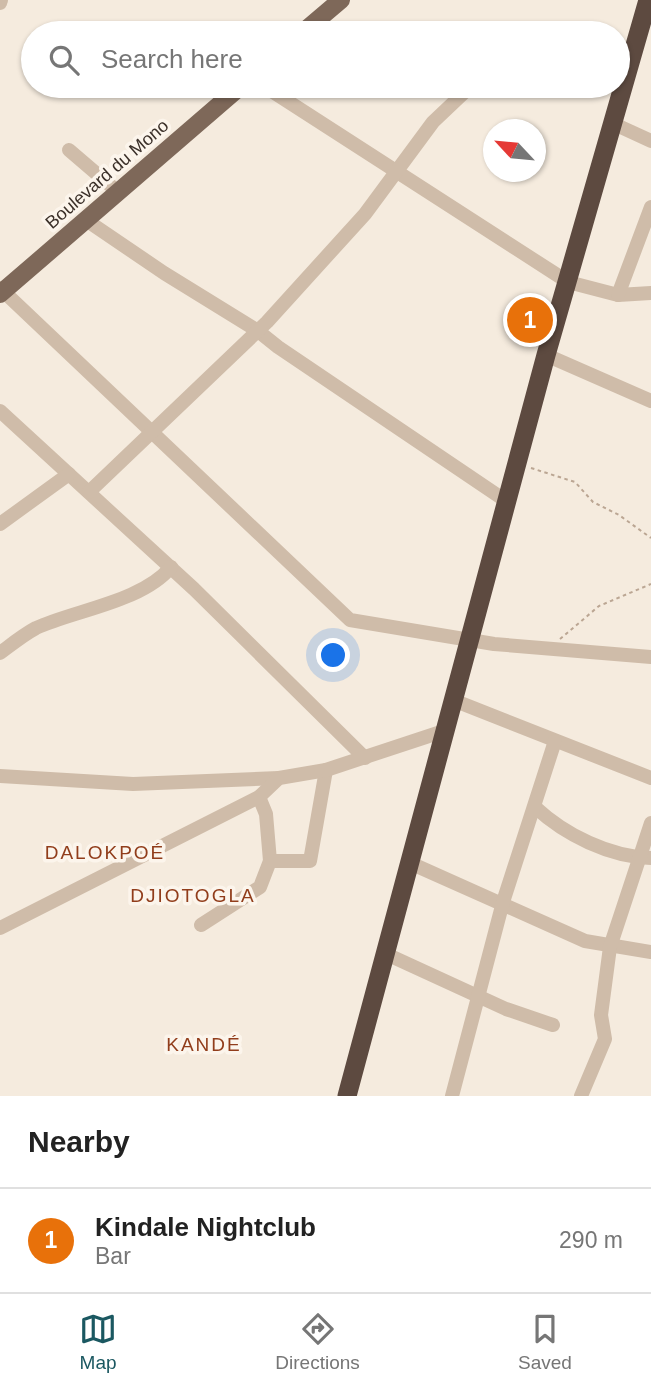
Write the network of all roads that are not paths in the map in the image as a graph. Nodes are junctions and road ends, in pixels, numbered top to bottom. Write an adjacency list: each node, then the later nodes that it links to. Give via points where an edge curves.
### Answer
1 (327, 0): 4 (main road)
2 (341, 0): 5 (main road)
3 (648, 0): 6 (highway)
4 (303, 21)
5 (316, 21)
6 (630, 53)
7 (217, 98): 16 (main road, Boulevard du Mono)
8 (226, 98): 16 (main road, Boulevard du Mono)
9 (282, 98): 15 (street)
10 (458, 98): 15 (street, via 433,122)
11 (617, 98): 12 (highway)
12 (612, 123): 13 (street); 19 (highway)
13 (651, 141)
14 (69, 150): 16 (street)
15 (398, 172): 19 (street); 23 (street)
16 (116, 189): 18 (main road, Boulevard du Mono); 20 (main road, Boulevard du Mono)
17 (651, 207): 22 (street)
18 (86, 220): 20 (main road, Boulevard du Mono); 23 (street)
19 (568, 282): 22 (street); 24 (highway)
20 (1, 290): 27 (street)
21 (651, 293): 22 (street)
22 (618, 295)
23 (258, 331): 27 (street); 30 (street)
24 (546, 355): 25 (street); 30 (highway)
25 (651, 401)
26 (0, 411): 28 (street)
27 (150, 432): 29 (street); 33 (street, via 350,620)
28 (69, 474): 29 (street); 31 (street)
29 (89, 492): 32 (street)
30 (506, 501): 33 (highway)
31 (0, 524)
32 (171, 567): 34 (street, via 104,607 38,627); 39 (street)
33 (470, 639): 35 (street); 36 (highway)
34 (0, 653)
35 (651, 657)
36 (453, 701): 37 (highway); 38 (street)
37 (444, 731): 39 (street); 49 (highway)
38 (555, 741): 42 (street); 45 (street)
39 (365, 758): 40 (street)
40 (326, 771): 43 (street); 48 (street, via 310,861)
41 (0, 776): 43 (street, via 132,784)
42 (650, 776)
43 (279, 778): 44 (street)
44 (259, 797): 48 (street, via 266,814); 52 (street)
45 (535, 807): 47 (street, via 559,829); 50 (street)
46 (651, 823): 47 (street)
47 (644, 858): 53 (street)
48 (270, 861): 51 (street, via 260,887)
49 (410, 863): 50 (street); 55 (highway)
50 (503, 902): 53 (street, via 569,935); 56 (street)
51 (201, 925)
52 (0, 928)
53 (610, 947): 54 (street); 60 (street, via 601,1016 606,1034)
54 (651, 952)
55 (384, 953): 56 (street); 58 (highway)
56 (478, 995): 57 (street, via 516,1014); 59 (street)
57 (553, 1025)
58 (347, 1096)
59 (452, 1096)
60 (581, 1096)

